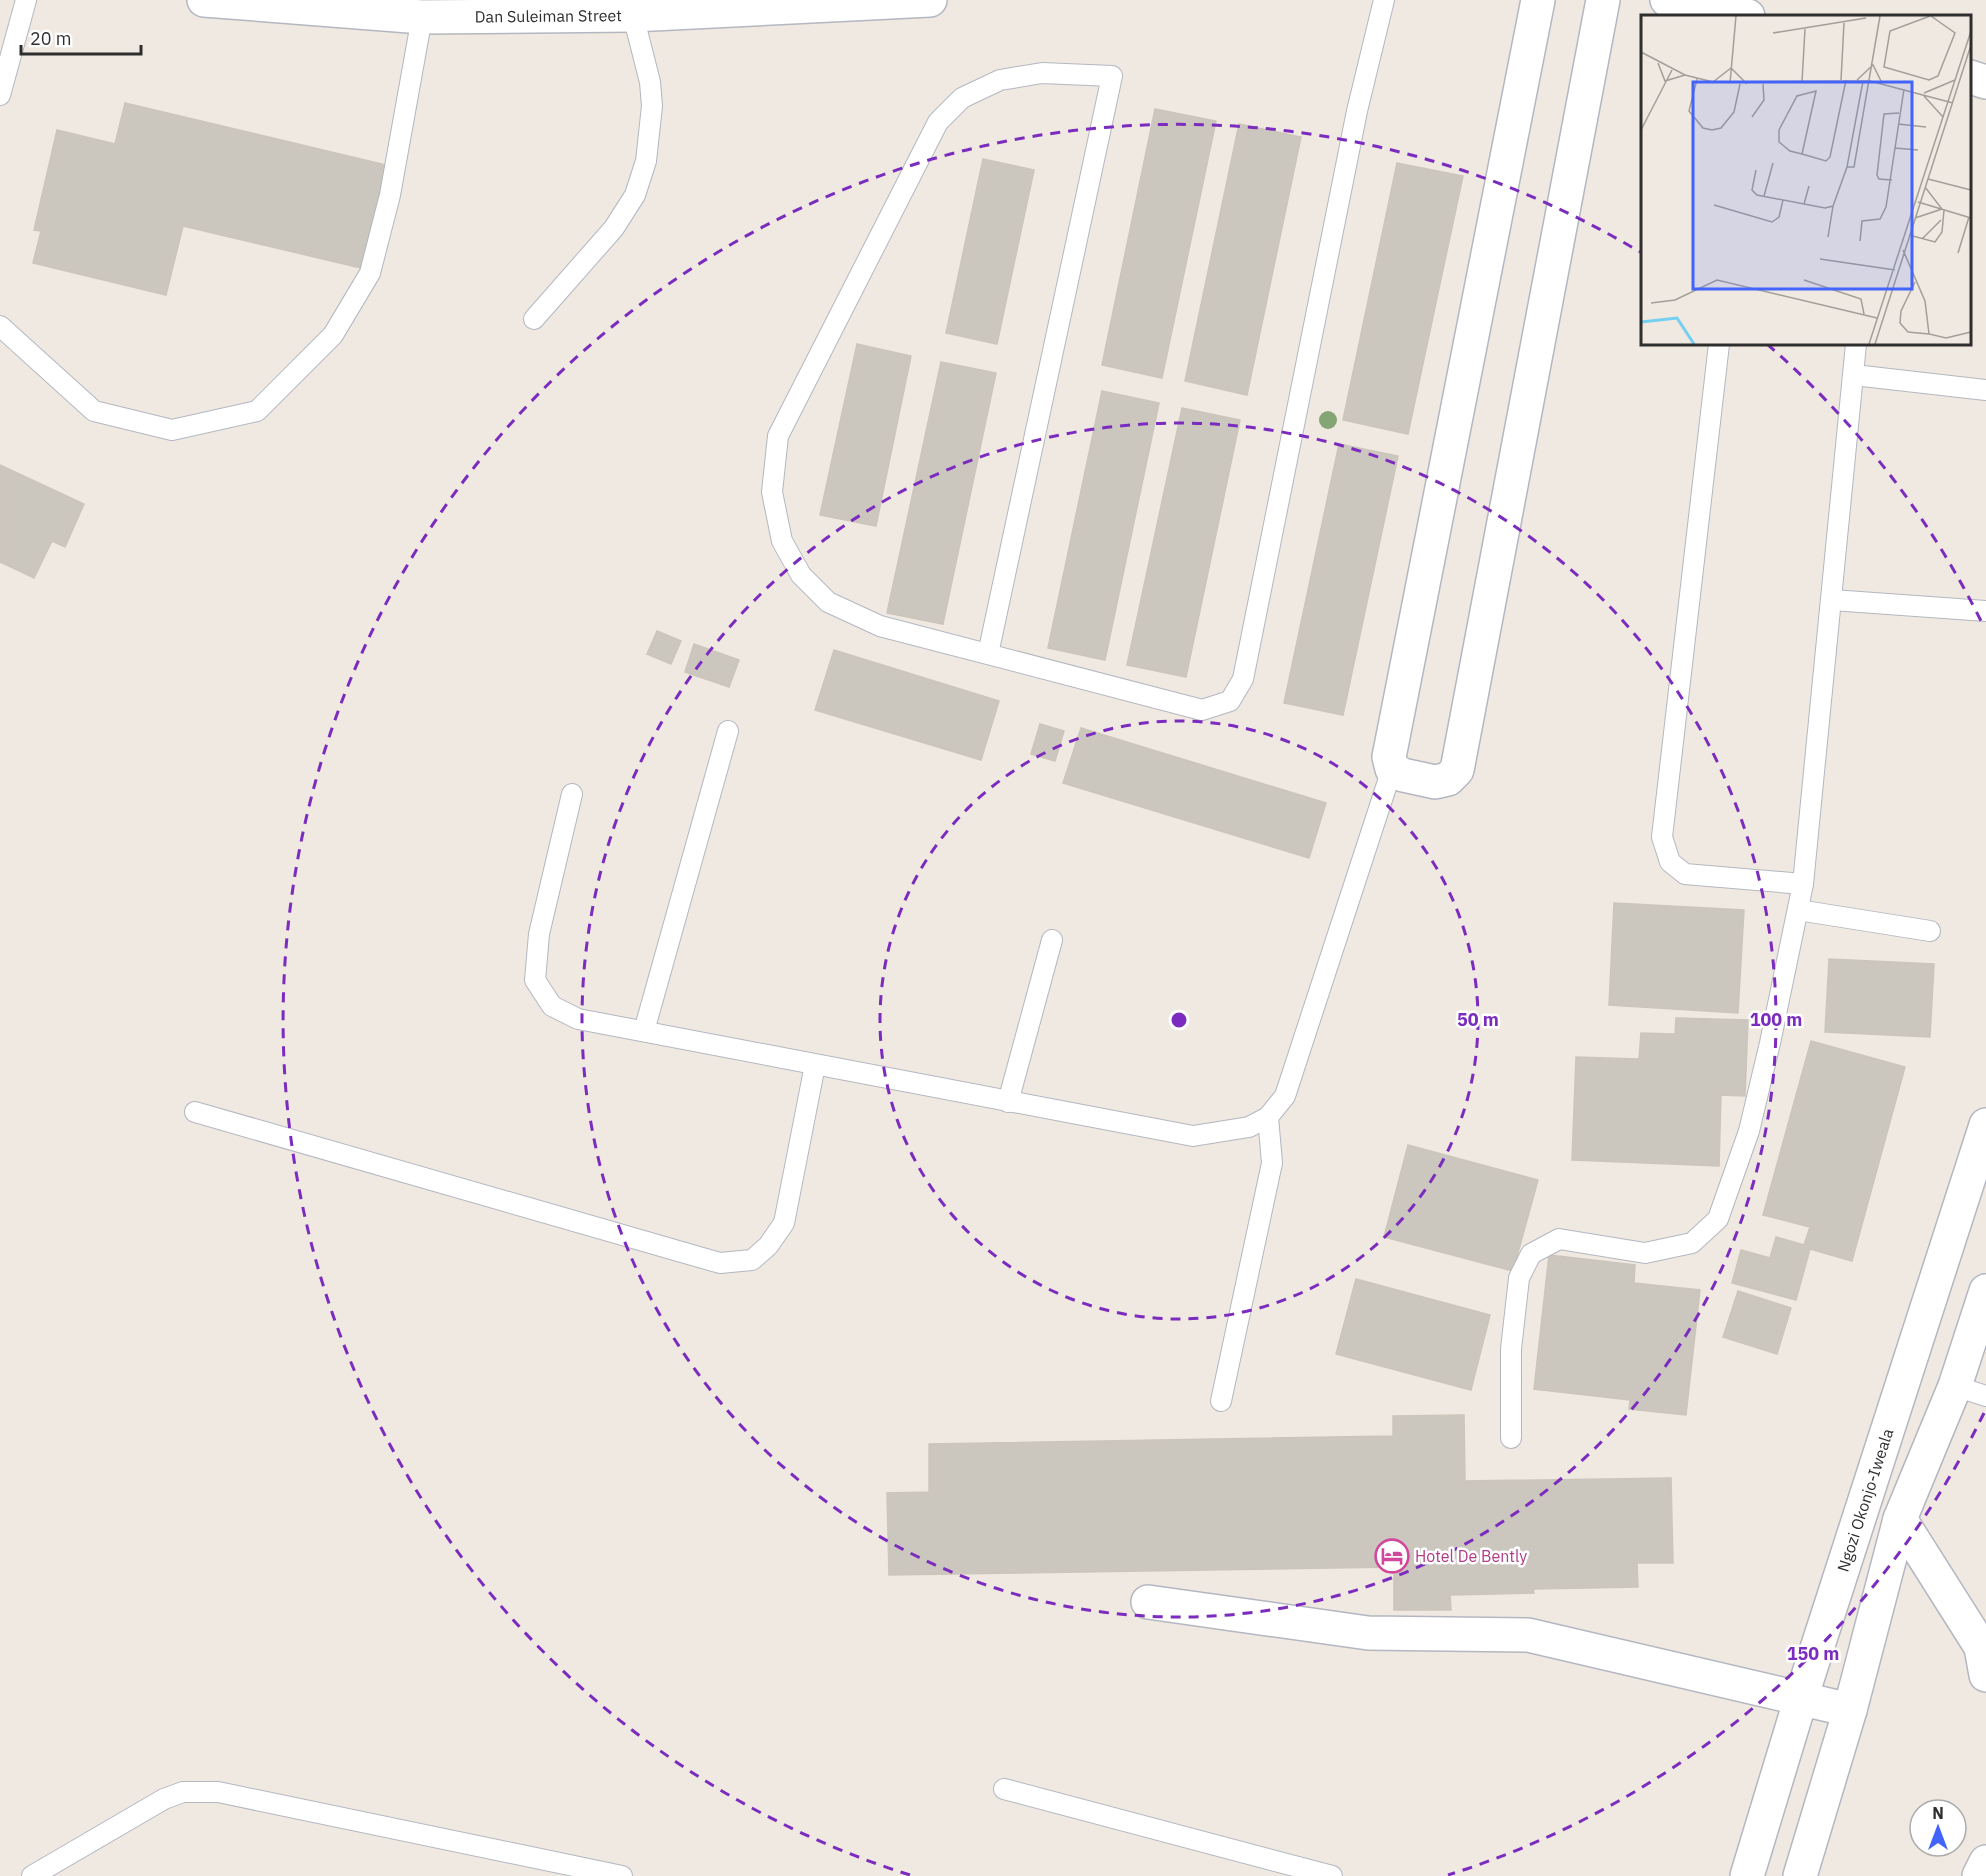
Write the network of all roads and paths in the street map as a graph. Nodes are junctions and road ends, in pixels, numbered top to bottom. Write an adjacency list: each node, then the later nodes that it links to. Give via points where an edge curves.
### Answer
1 (26, 0): 16 (lane)
2 (204, 0): 9 (street, Dan Suleiman Street)
3 (930, 0): 11 (street, Dan Suleiman Street)
4 (1384, 0): 25 (lane, via 1355,123 1243,680 1230,701 1202,710)
5 (1538, 0): 27 (street, via 1389,757)
6 (1603, 0): 27 (street, via 1458,770 1435,782)
7 (1667, 0): 8 (street)
8 (1713, 4): 12 (street)
9 (338, 5): 13 (street, Dan Suleiman Street)
10 (486, 8): 11 (street, Dan Suleiman Street); 13 (street, Dan Suleiman Street)
11 (633, 15): 17 (lane, via 652,106 646,161 635,195 614,228)
12 (1745, 15)
13 (423, 17): 18 (lane, via 390,195 370,273 333,334 257,411 172,430 94,411)
14 (1971, 77): 15 (street)
15 (1986, 82)
16 (0, 95)
17 (534, 319)
18 (0, 326)
19 (1719, 345): 29 (lane, via 1662,837 1670,862 1685,874)
20 (1856, 345): 21 (lane)
21 (1854, 375): 22 (lane); 23 (lane)
22 (1986, 390)
23 (1833, 600): 24 (lane); 29 (lane)
24 (1986, 611)
25 (988, 654): 25 (lane, via 880,626 828,602 801,575 782,541 772,492 778,436 938,122 962,98 1000,80 1042,73 1112,76)
26 (728, 731): 33 (lane)
27 (1392, 769): 37 (lane, via 1285,1096)
28 (572, 794): 33 (lane, via 539,934 536,980 552,1006 578,1019)
29 (1803, 884): 30 (lane)
30 (1798, 910): 31 (lane); 43 (lane, via 1749,1131 1718,1219 1692,1243 1645,1253 1559,1239 1531,1254 1519,1278)
31 (1930, 931)
32 (1052, 940): 35 (lane)
33 (644, 1031): 34 (lane)
34 (815, 1065): 35 (lane); 36 (lane, via 784,1223 752,1260 720,1263)
35 (1008, 1102): 37 (lane, via 1194,1136 1249,1127)
36 (195, 1112)
37 (1268, 1117): 42 (lane, via 1272,1163)
38 (1986, 1125): 47 (street, Ngozi Okonjo-Iweala)
39 (1986, 1291): 40 (street)
40 (1955, 1386): 41 (lane); 44 (street)
41 (1986, 1396)
42 (1221, 1401)
43 (1511, 1438)
44 (1900, 1519): 46 (street, via 1981,1647); 48 (street)
45 (1148, 1602): 47 (street, via 1368,1633 1528,1635)
46 (1986, 1675)
47 (1801, 1698): 48 (street); 54 (street, Ngozi Okonjo-Iweala)
48 (1850, 1710): 55 (street)
49 (1004, 1789): 53 (lane)
50 (1986, 1862): 56 (street)
51 (32, 1876): 52 (lane, via 164,1799 183,1792 218,1792)
52 (622, 1876)
53 (1332, 1876)
54 (1747, 1876)
55 (1800, 1876)
56 (1979, 1876)

